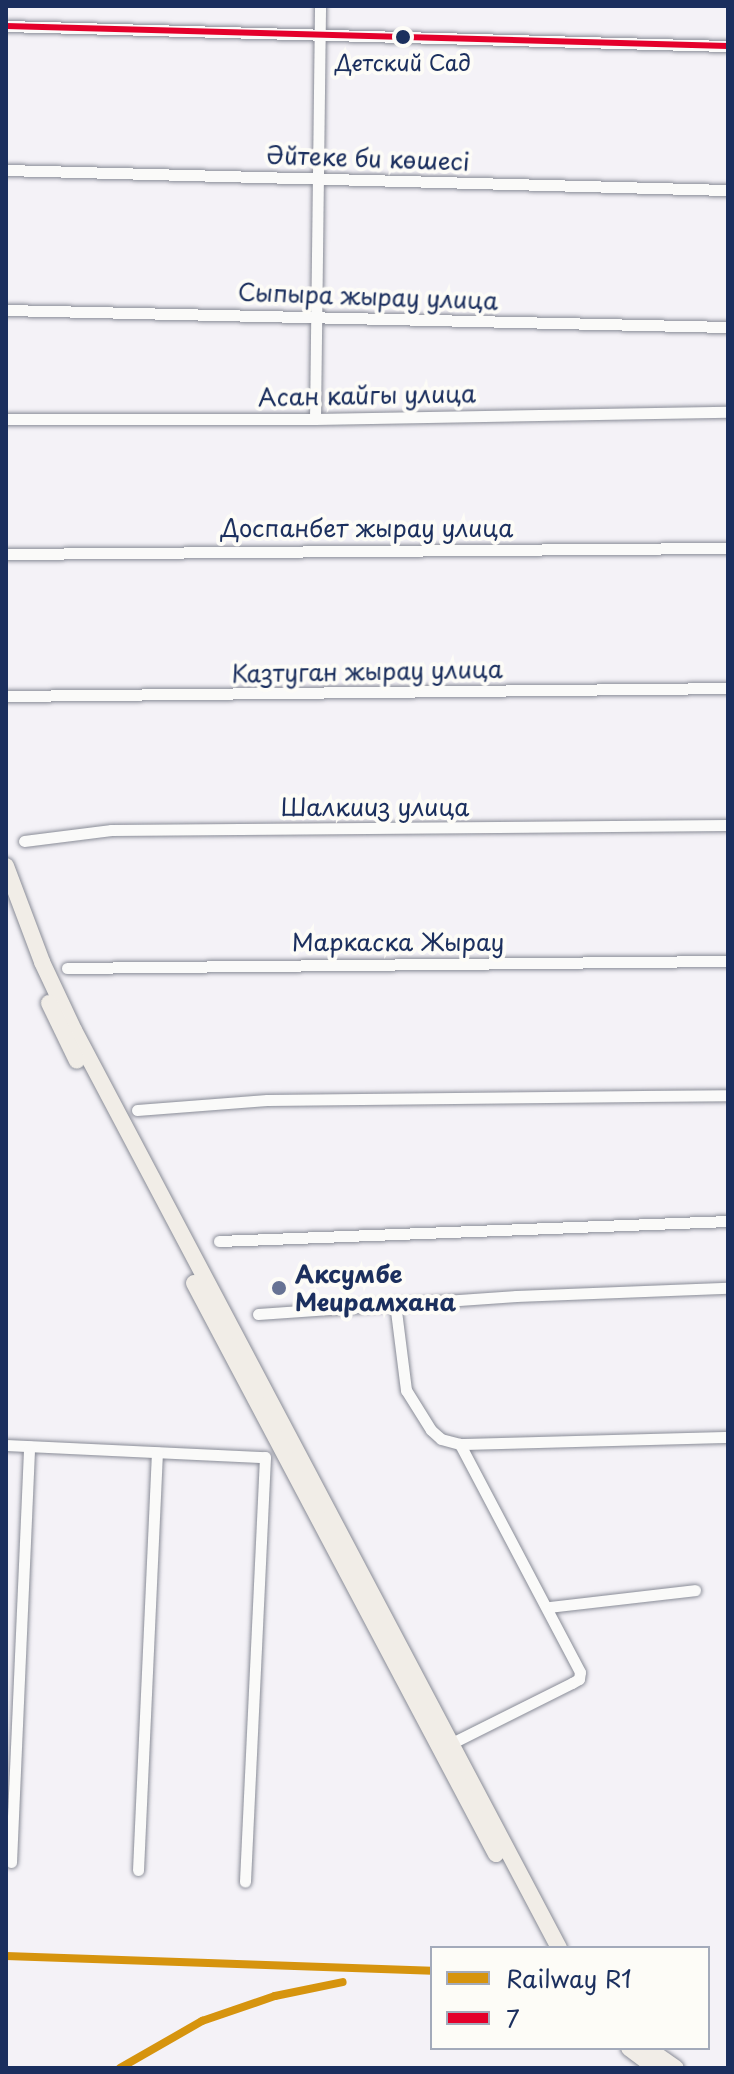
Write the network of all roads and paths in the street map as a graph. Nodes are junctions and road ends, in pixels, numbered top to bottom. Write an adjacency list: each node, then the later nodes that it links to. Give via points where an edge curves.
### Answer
1 (320, 6): 3 (street)
2 (6, 26): 3 (street)
3 (319, 34): 4 (street); 6 (street)
4 (728, 46)
5 (6, 170): 6 (street, Әйтеке би көшесі)
6 (318, 178): 7 (street, Әйтеке би көшесі); 9 (street)
7 (728, 190)
8 (6, 310): 9 (street, Сыпыра жырау улица)
9 (315, 316): 10 (street, Сыпыра жырау улица); 13 (street)
10 (728, 327)
11 (728, 412): 13 (street, Асан кайгы улица)
12 (6, 419): 13 (street, Асан кайгы улица)
13 (315, 419)
14 (728, 548): 15 (street, Доспанбет жырау улица)
15 (6, 554)
16 (728, 688): 17 (street, Казтуган жырау улица)
17 (6, 696)
18 (728, 825): 19 (street, Шалкииз улица, via 111,830)
19 (24, 841)
20 (6, 866): 38 (highway, via 74,1030)
21 (6, 902): 42 (highway, via 77,1062)
22 (728, 961): 23 (street, Маркаска Жырау)
23 (67, 968)
24 (728, 1095): 25 (street, via 267,1100)
25 (137, 1110)
26 (728, 1221): 27 (street)
27 (219, 1241)
28 (728, 1288): 29 (street)
29 (395, 1303): 30 (street); 32 (street, via 406,1390 431,1430)
30 (258, 1314)
31 (728, 1437): 32 (street)
32 (460, 1444): 37 (street)
33 (6, 1445): 34 (street)
34 (29, 1446): 35 (street); 39 (street)
35 (157, 1452): 40 (street); 41 (street, via 265,1457)
36 (695, 1590): 37 (street)
37 (549, 1607): 38 (street, via 579,1679)
38 (450, 1744): 43 (highway)
39 (11, 1862)
40 (138, 1870)
41 (245, 1882)
42 (545, 1946)
43 (558, 1946)
44 (632, 2050): 46 (highway)
45 (650, 2050): 47 (highway)
46 (656, 2068)
47 (676, 2068)

